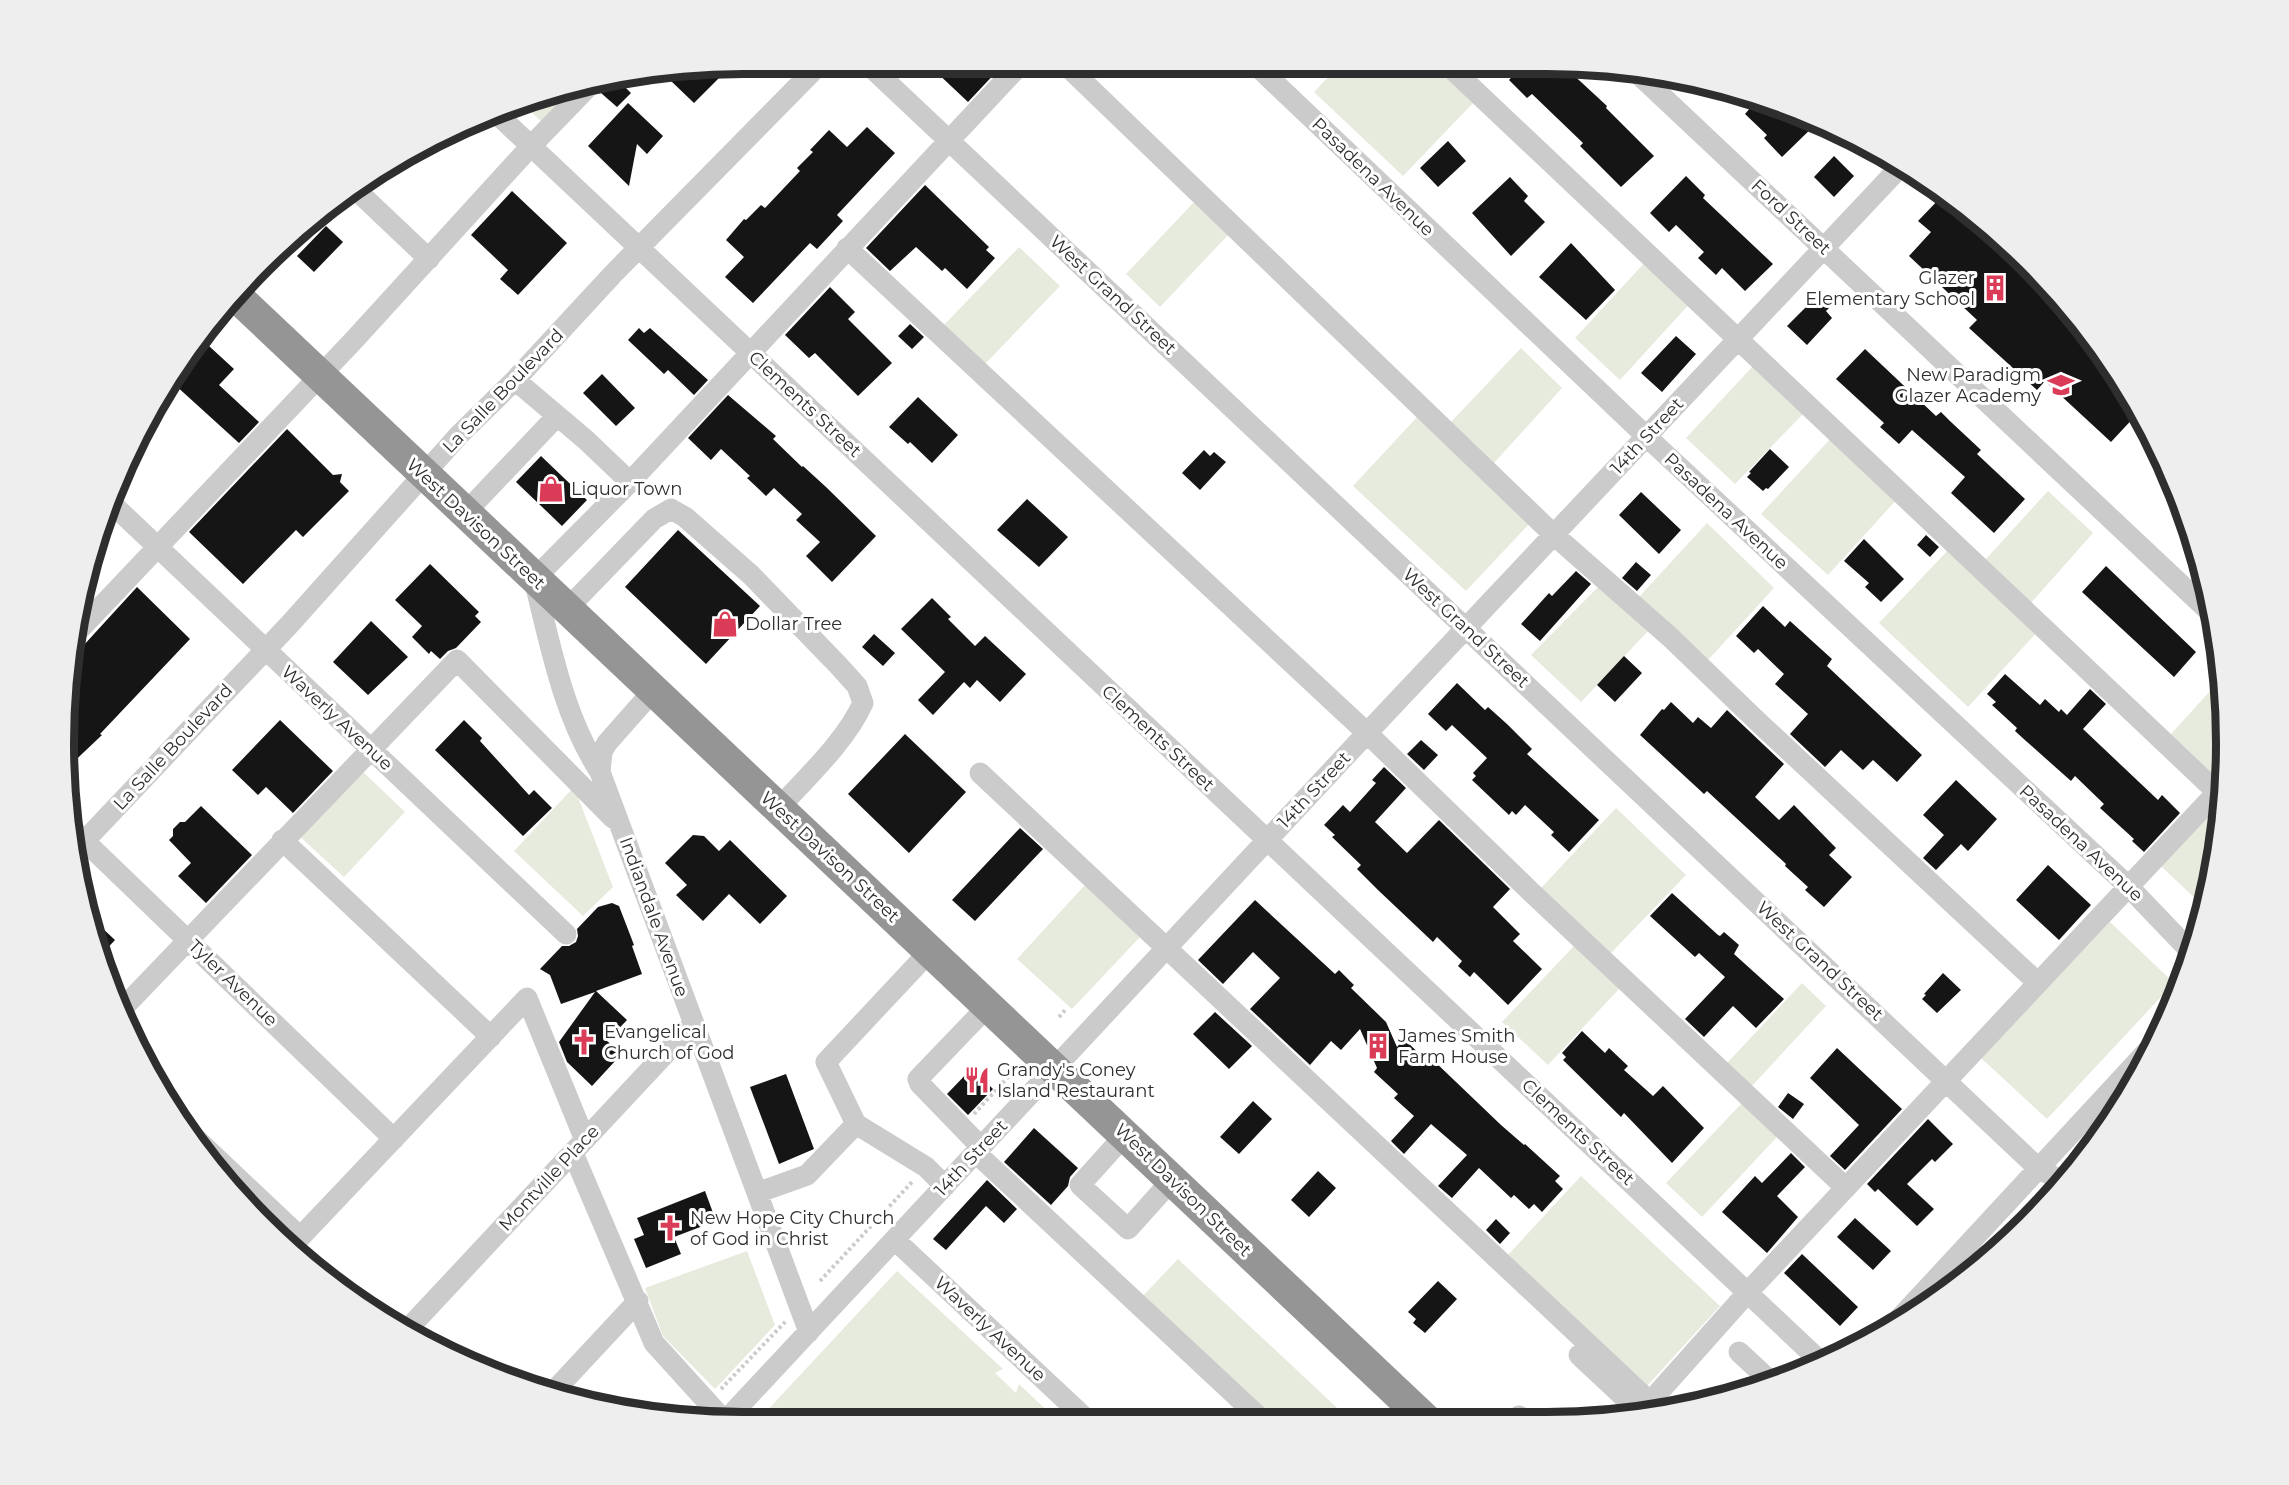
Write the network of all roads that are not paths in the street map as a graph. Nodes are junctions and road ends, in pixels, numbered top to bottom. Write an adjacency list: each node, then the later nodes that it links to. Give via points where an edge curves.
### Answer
1 (810, 74): 16 (street, La Salle Boulevard)
2 (878, 74): 10 (street, West Grand Street)
3 (1011, 74): 10 (street)
4 (1075, 74): 29 (street)
5 (1265, 74): 24 (street, Pasadena Avenue)
6 (1457, 74): 19 (street)
7 (1646, 81): 14 (street, Ford Street)
8 (582, 93): 11 (street)
9 (502, 118): 11 (street, Clements Street)
10 (949, 141): 15 (street); 35 (street, West Grand Street)
11 (531, 146): 16 (street, Clements Street); 17 (street)
12 (1895, 172): 14 (street, 14th Street)
13 (360, 194): 17 (street)
14 (1823, 247): 19 (street, 14th Street); 32 (street, Ford Street)
15 (847, 248): 20 (street); 38 (street)
16 (639, 249): 20 (street, Clements Street); 22 (street, La Salle Boulevard)
17 (429, 259): 21 (street)
18 (241, 300): 21 (highway, West Davison Street)
19 (1738, 339): 24 (street, 14th Street); 42 (street)
20 (750, 352): 26 (street); 48 (street, Clements Street)
21 (320, 376): 25 (highway, West Davison Street); 30 (street)
22 (515, 380): 23 (street); 25 (street, La Salle Boulevard)
23 (557, 416): 26 (street); 28 (street)
24 (1647, 437): 29 (street, 14th Street); 50 (street, Pasadena Avenue)
25 (423, 474): 28 (highway, West Davison Street); 36 (street, La Salle Boulevard)
26 (630, 482): 31 (street)
27 (116, 508): 30 (street, Waverly Avenue)
28 (465, 513): 31 (highway, West Davison Street)
29 (1554, 535): 35 (street, 14th Street); 56 (street, via 1670,638)
30 (156, 546): 34 (street); 36 (street, Waverly Avenue)
31 (534, 579): 33 (highway, West Davison Street); 40 (street, Indiandale Avenue, via 555,665 583,746)
32 (2201, 604)
33 (567, 609): 37 (highway, West Davison Street); 44 (street, via 654,519 671,509 686,517 751,575 857,686 863,703 843,734)
34 (84, 624)
35 (1467, 628): 38 (street, 14th Street); 62 (street, West Grand Street)
36 (265, 650): 39 (street, Waverly Avenue); 46 (street, La Salle Boulevard)
37 (653, 691): 40 (street, via 607,743); 44 (highway, West Davison Street)
38 (1367, 733): 48 (street, 14th Street); 73 (street)
39 (369, 748): 45 (street, via 457,660); 47 (street); 51 (street, Waverly Avenue)
40 (600, 772): 45 (street, Indiandale Avenue)
41 (981, 773): 54 (street)
42 (2214, 784)
43 (2213, 795): 50 (street)
44 (778, 809): 55 (highway, West Davison Street)
45 (619, 823): 59 (street, Indiandale Avenue)
46 (80, 837)
47 (282, 840): 52 (street); 60 (street)
48 (1267, 842): 54 (street, 14th Street); 79 (street, Clements Street)
49 (81, 844): 52 (street, Tyler Avenue)
50 (2128, 886): 53 (street, Pasadena Avenue); 56 (street)
51 (566, 934)
52 (188, 938): 57 (street); 66 (street, Tyler Avenue)
53 (2184, 944)
54 (1168, 948): 61 (street, 14th Street); 79 (street, via 1650,1402)
55 (930, 951): 58 (highway, West Davison Street); 64 (street, via 825,1062)
56 (2038, 983): 62 (street)
57 (126, 1004)
58 (988, 1006): 61 (highway, West Davison Street); 68 (street, via 918,1079)
59 (693, 1024): 67 (street, Montville Place); 74 (street, Indiandale Avenue)
60 (491, 1037): 66 (street); 67 (street, via 527,999)
61 (1054, 1068): 65 (highway, West Davison Street); 68 (street, 14th Street)
62 (1946, 1080): 69 (street, West Grand Street); 73 (street)
63 (2119, 1088): 69 (street)
64 (856, 1124): 72 (street, via 926,1167); 74 (street, via 807,1175)
65 (1125, 1135): 71 (highway, West Davison Street); 71 (street, via 1080,1185 1128,1229)
66 (394, 1139): 76 (street)
67 (579, 1146): 80 (street); 81 (street, Montville Place)
68 (978, 1150): 72 (street, 14th Street); 92 (street)
69 (2039, 1169): 70 (street, West Grand Street); 77 (street)
70 (2055, 1177)
71 (1172, 1179): 93 (highway, West Davison Street)
72 (945, 1186): 75 (street, 14th Street)
73 (1846, 1188): 79 (street)
74 (757, 1193): 82 (street, Indiandale Avenue)
75 (895, 1240): 82 (street, 14th Street); 91 (street, Waverly Avenue)
76 (297, 1241)
77 (1963, 1265): 78 (street)
78 (1951, 1275)
79 (1748, 1292): 85 (street, Clements Street)
80 (638, 1301): 87 (street); 89 (street, via 654,1343)
81 (412, 1324)
82 (809, 1332): 90 (street, 14th Street)
83 (1740, 1352): 86 (street)
84 (1580, 1355): 88 (street)
85 (1814, 1356)
86 (1764, 1375)
87 (559, 1386)
88 (1634, 1406)
89 (715, 1410)
90 (734, 1412)
91 (1079, 1412)
92 (1254, 1412)
93 (1418, 1412)

